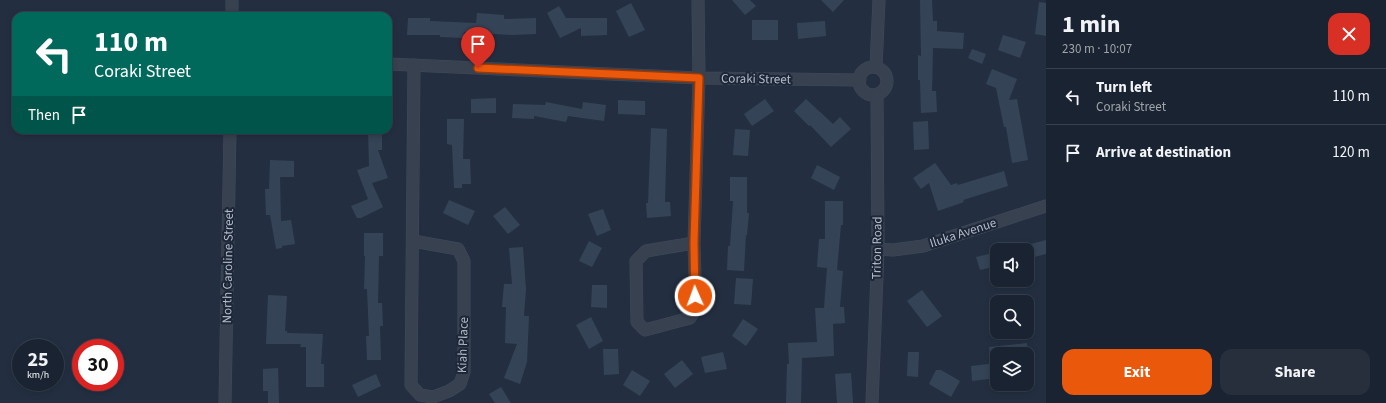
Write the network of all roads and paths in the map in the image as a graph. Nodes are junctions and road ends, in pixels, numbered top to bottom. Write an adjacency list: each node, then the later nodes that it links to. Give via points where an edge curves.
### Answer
1 (232, 0): 4 (street)
2 (698, 0): 8 (street)
3 (879, 0): 7 (street)
4 (232, 12)
5 (392, 64): 6 (street, Coraki Street)
6 (414, 64): 8 (street, Coraki Street); 13 (street, Kiah Place)
7 (876, 67): 9 (street, via 863,71); 10 (street, via 884,72 887,81 884,90)
8 (699, 78): 9 (street, Coraki Street); 14 (street)
9 (860, 80): 10 (street, via 864,90)
10 (877, 94): 15 (street, Triton Road)
11 (230, 134): 16 (street, North Caroline Street)
12 (1046, 206): 15 (street, Iluka Avenue, via 922,246 894,250)
13 (413, 241): 13 (street, Kiah Place, via 411,385 420,395 433,397 460,384 464,372 464,262 458,249)
14 (694, 243): 14 (street, via 696,309 690,318 645,330 637,322 636,261 646,251)
15 (878, 249): 17 (street, Triton Road)
16 (225, 403)
17 (872, 403)

